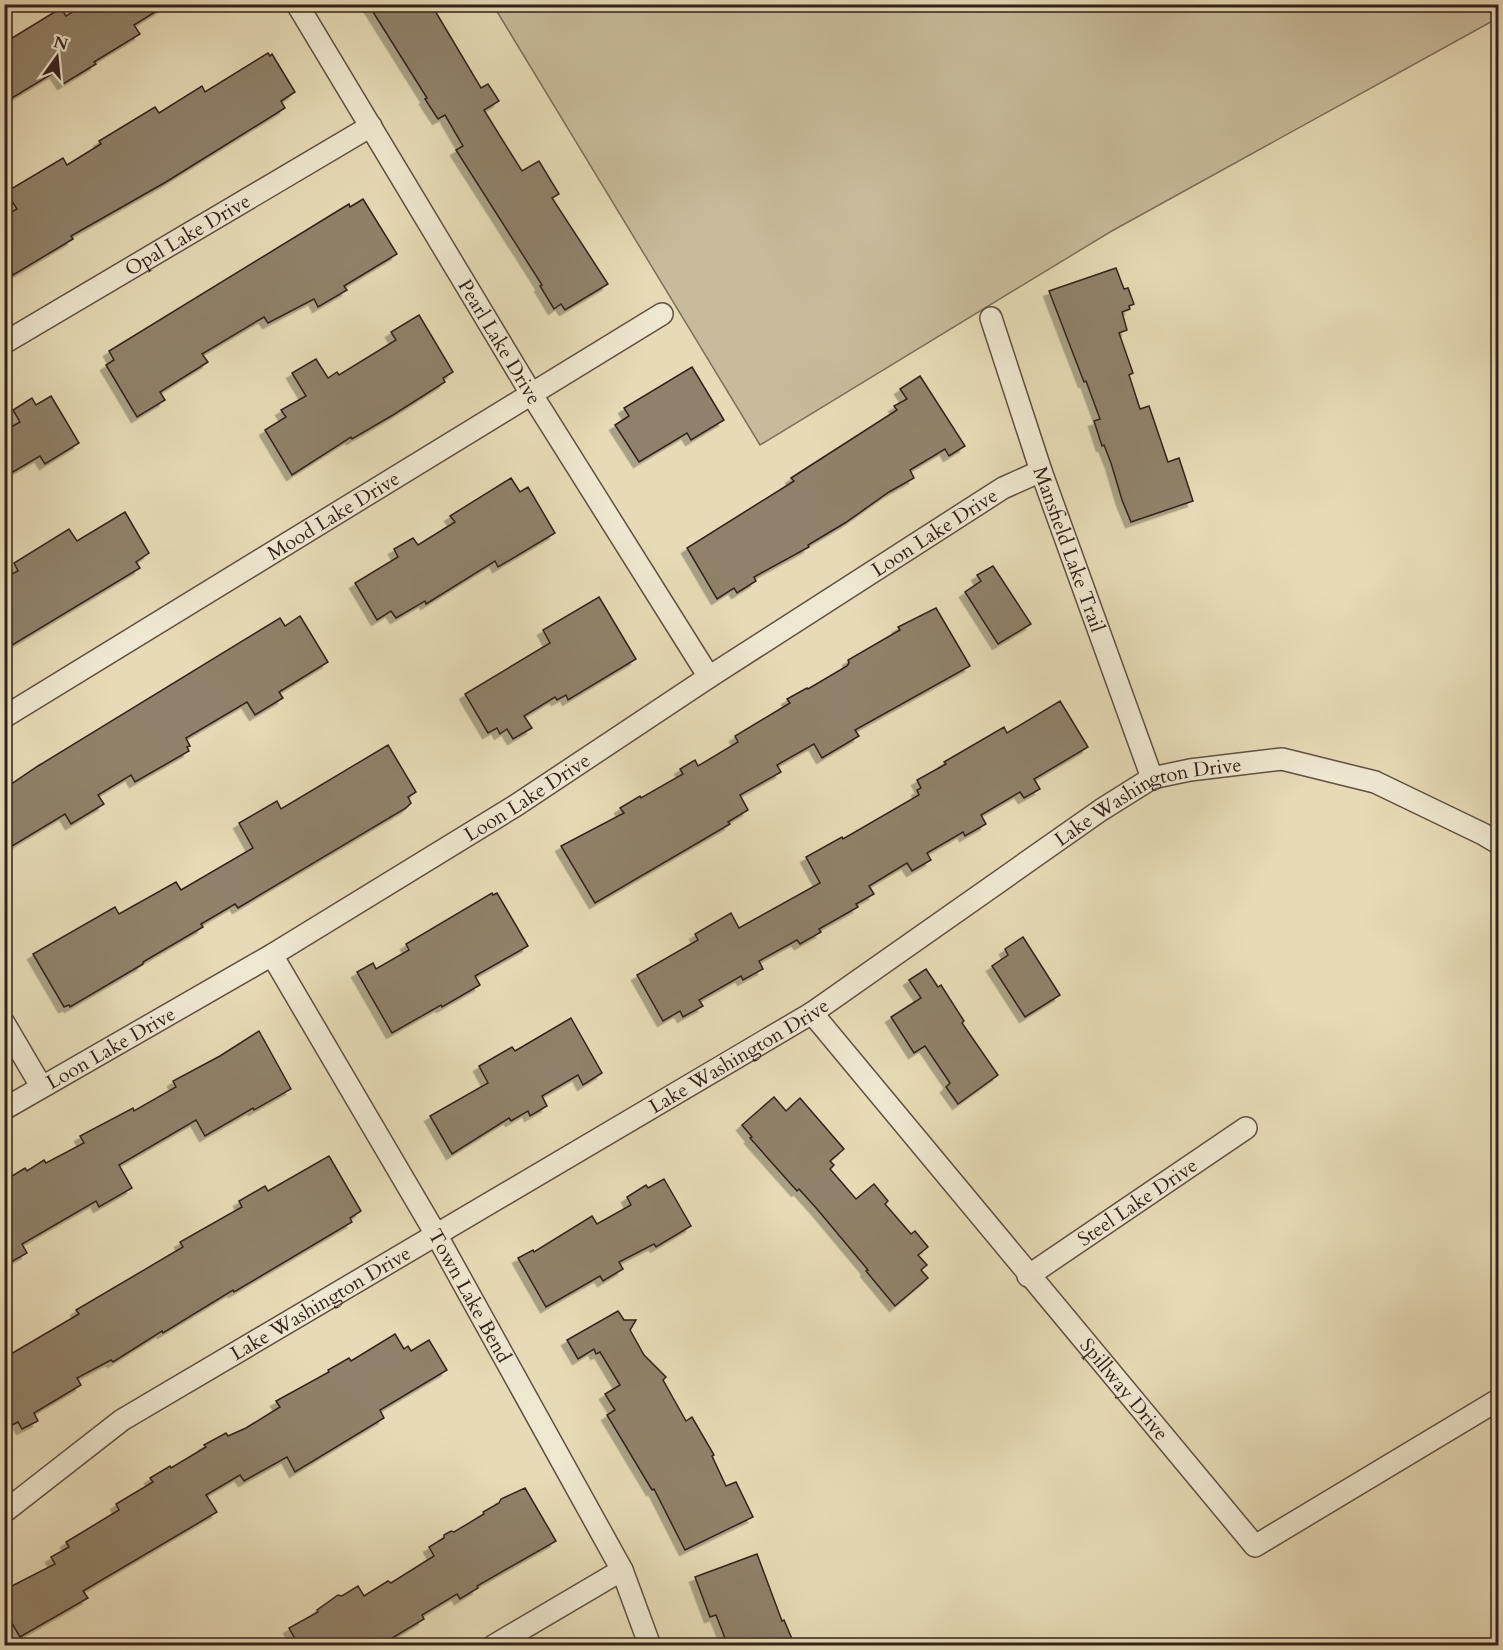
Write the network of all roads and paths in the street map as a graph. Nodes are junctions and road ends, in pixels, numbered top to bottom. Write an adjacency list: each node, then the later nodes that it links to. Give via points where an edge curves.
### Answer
1 (297, 4): 2 (street, Pearl Lake Drive)
2 (371, 126): 5 (street, Opal Lake Drive); 6 (street, Pearl Lake Drive)
3 (662, 314): 6 (street, Mood Lake Drive)
4 (991, 318): 7 (street, Mansfield Lake Trail)
5 (4, 343)
6 (532, 395): 8 (street, Pearl Lake Drive); 9 (street, Mood Lake Drive)
7 (1041, 471): 8 (street, Loon Lake Drive, via 1003,488); 10 (street, Mansfield Lake Trail)
8 (709, 676): 12 (street, Loon Lake Drive, via 515,806)
9 (4, 717)
10 (1152, 778): 11 (street, Lake Washington Drive, via 1282,759 1375,782); 13 (street, Lake Washington Drive)
11 (1498, 843)
12 (272, 955): 15 (street, Loon Lake Drive); 18 (street, Town Lake Bend)
13 (812, 1014): 18 (street, Lake Washington Drive); 19 (street, Spillway Drive)
14 (4, 1023): 15 (street)
15 (41, 1086): 16 (street, Loon Lake Drive)
16 (4, 1109)
17 (1246, 1128): 19 (street, Steel Lake Drive)
18 (436, 1236): 21 (street, Lake Washington Drive, via 122,1420); 22 (street, Town Lake Bend)
19 (1028, 1276): 20 (street, Spillway Drive, via 1255,1546)
20 (1498, 1400)
21 (4, 1512)
22 (622, 1570): 23 (street); 24 (street, Town Lake Bend)
23 (493, 1646)
24 (650, 1646)

